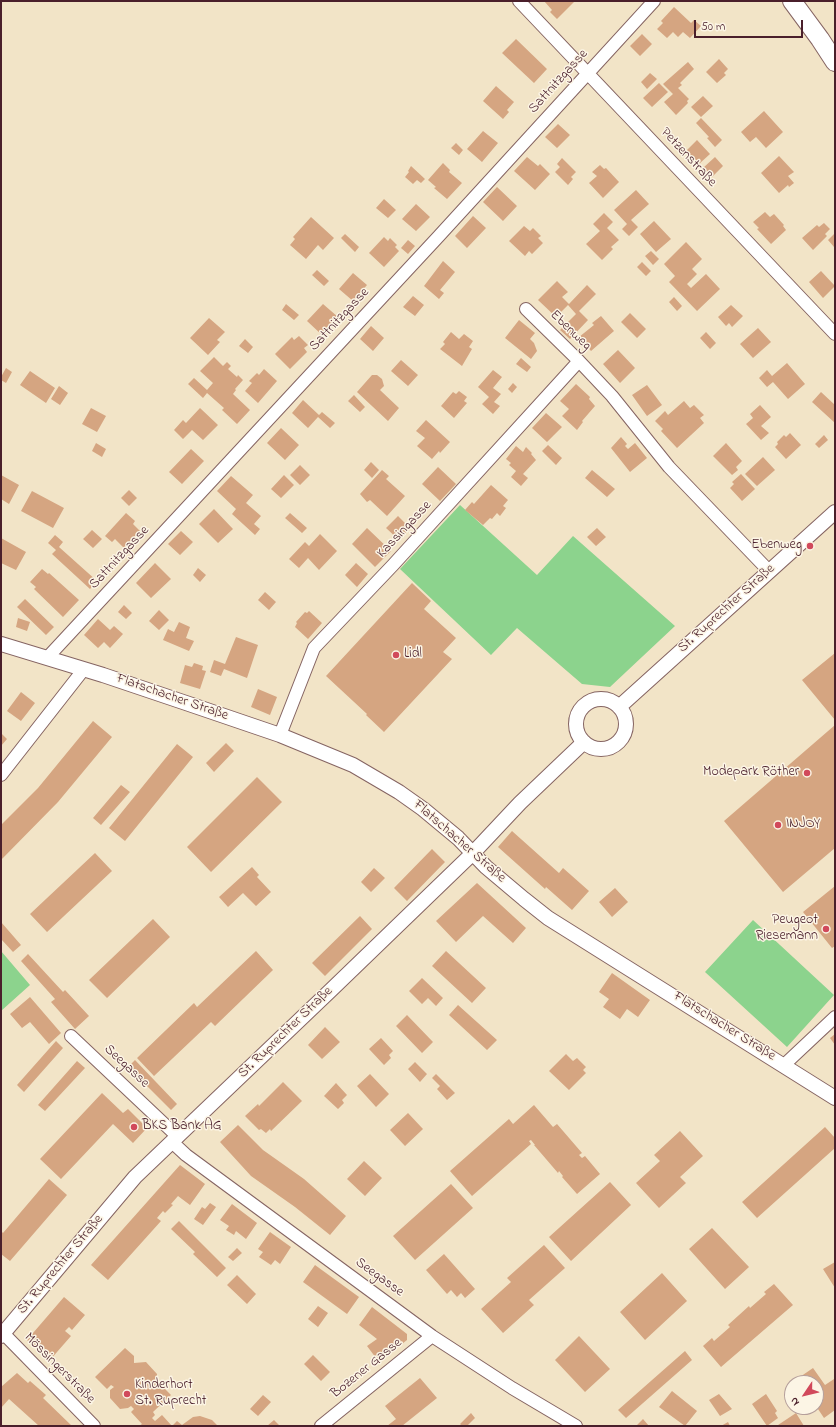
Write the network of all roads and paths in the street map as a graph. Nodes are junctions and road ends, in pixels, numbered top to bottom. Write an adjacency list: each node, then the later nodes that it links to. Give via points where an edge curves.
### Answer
1 (519, 1): 6 (street, Petzenstraße)
2 (654, 1): 6 (street, Sattnitzgasse)
3 (792, 1): 4 (main road)
4 (801, 8): 5 (main road)
5 (835, 62)
6 (587, 73): 8 (street, Petzenstraße); 13 (street, Sattnitzgasse)
7 (526, 309): 9 (street, Ebenweg)
8 (835, 334)
9 (579, 361): 11 (street, Ebenweg, via 612,396 669,467); 16 (street, Kassingasse, via 314,648)
10 (835, 512): 11 (street, St. Ruprechter Straße)
11 (769, 571): 15 (street, St. Ruprechter Straße)
12 (1, 644): 13 (street, Flatschacher Straße)
13 (47, 658): 14 (street, Flatschacher Straße)
14 (84, 669): 16 (street, Flatschacher Straße); 18 (street)
15 (619, 707): 17 (street, via 626,725 624,734 618,742 601,749); 17 (street, via 612,701 602,699 593,700 582,706 576,723 578,733)
16 (280, 735): 19 (street, Flatschacher Straße, via 353,765 399,792 424,809)
17 (584, 742): 19 (street, St. Ruprechter Straße, via 520,803)
18 (1, 775)
19 (473, 853): 22 (street, Flatschacher Straße, via 491,872 548,918); 24 (street, St. Ruprechter Straße)
20 (835, 1017): 22 (street)
21 (71, 1036): 24 (street, Seegasse)
22 (784, 1065): 23 (street, Flatschacher Straße)
23 (835, 1098)
24 (175, 1140): 25 (street, St. Ruprechter Straße, via 135,1177); 26 (street, Seegasse, via 186,1155)
25 (2, 1333): 27 (street, Mössingerstraße)
26 (432, 1336): 28 (street, Bozener Gasse); 29 (street, Seegasse)
27 (94, 1426)
28 (321, 1426)
29 (576, 1426)

